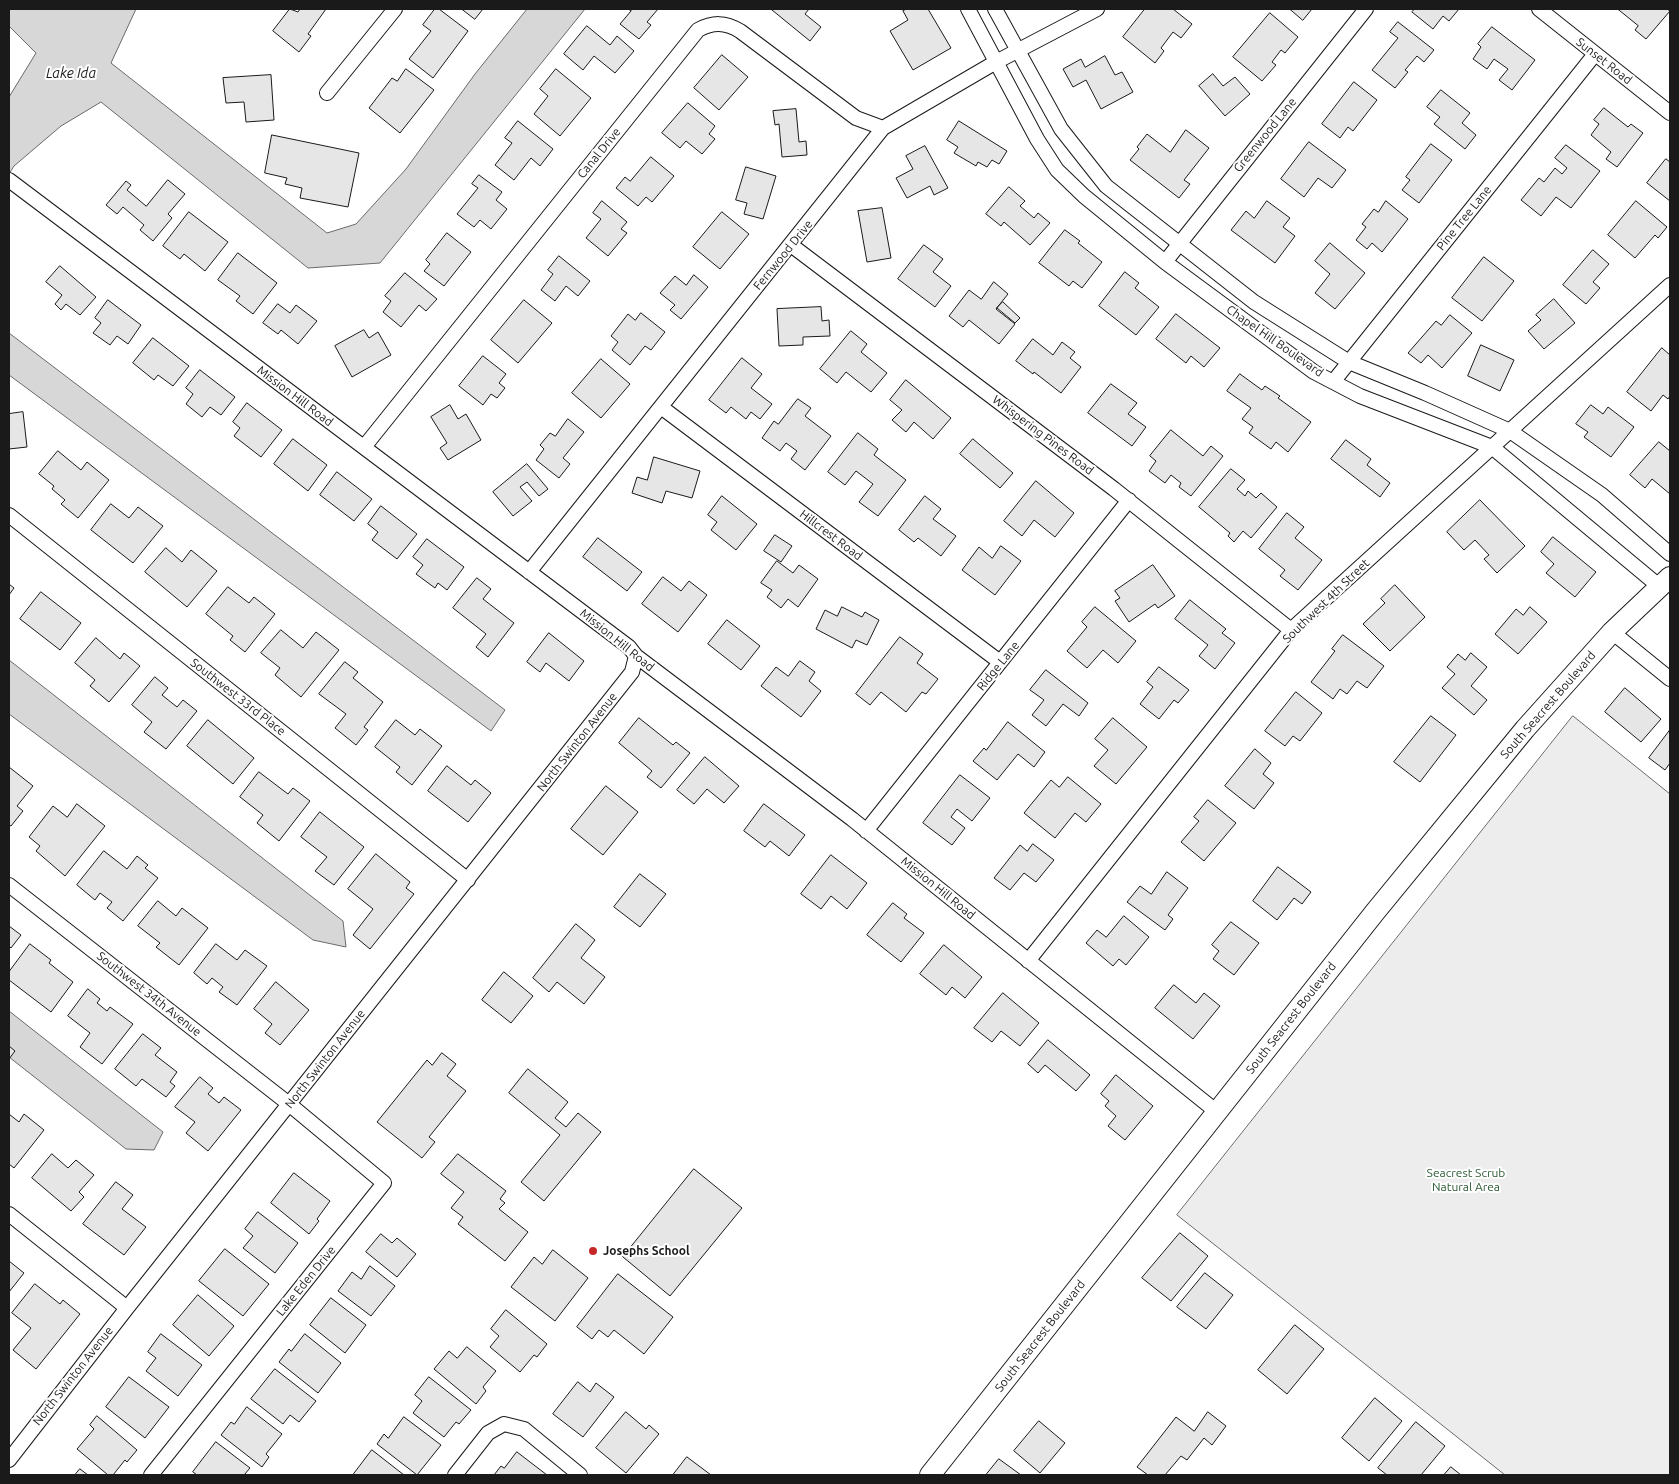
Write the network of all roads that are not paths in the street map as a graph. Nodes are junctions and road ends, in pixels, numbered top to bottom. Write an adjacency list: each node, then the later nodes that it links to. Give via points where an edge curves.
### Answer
1 (395, 9): 10 (street)
2 (968, 9): 9 (street, Chapel Hill Boulevard)
3 (995, 9): 7 (street, Chapel Hill Boulevard)
4 (1096, 9): 7 (street, Fernwood Drive)
5 (1366, 9): 14 (street, Greenwood Lane)
6 (1539, 9): 8 (street, Sunset Road)
7 (1017, 51): 9 (street, Fernwood Drive); 14 (street, Chapel Hill Boulevard, via 1062,129 1106,186)
8 (1595, 54): 11 (street, Sunset Road); 18 (street, Pine Tree Lane)
9 (996, 62): 12 (street, Fernwood Drive); 16 (street, Chapel Hill Boulevard, via 1037,139 1058,170 1084,196)
10 (326, 93)
11 (1670, 113)
12 (883, 128): 15 (street, Fernwood Drive); 22 (street, Canal Drive, via 856,118 730,25 708,25 698,30)
13 (14, 184): 22 (street, Mission Hill Road)
14 (1180, 243): 16 (street, Greenwood Lane); 18 (street, Chapel Hill Boulevard, via 1254,302)
15 (790, 245): 20 (street, Fernwood Drive); 24 (street, Whispering Pines Road)
16 (1165, 262): 19 (street, Chapel Hill Boulevard, via 1314,372)
17 (1670, 285): 21 (street, Southwest 4th Street)
18 (1349, 362): 19 (street, Pine Tree Lane); 21 (street, Chapel Hill Boulevard)
19 (1333, 382): 23 (street, Chapel Hill Boulevard, via 1360,396)
20 (661, 407): 27 (street, Fernwood Drive); 32 (street, Hillcrest Road)
21 (1510, 431): 23 (street, Southwest 4th Street); 26 (street, Chapel Hill Boulevard, via 1602,495)
22 (364, 447): 27 (street, Mission Hill Road)
23 (1492, 447): 28 (street, Chapel Hill Boulevard); 29 (street, Southwest 4th Street)
24 (1129, 500): 29 (street, Whispering Pines Road); 32 (street, Ridge Lane)
25 (9, 515): 35 (street, Southwest 33rd Place)
26 (1670, 554)
27 (530, 572): 31 (street, Mission Hill Road, via 629,647)
28 (1665, 582): 30 (street, South Seacrest Boulevard)
29 (1291, 630): 37 (street, Southwest 4th Street)
30 (1612, 632): 33 (street); 39 (street, South Seacrest Boulevard, via 1494,766)
31 (636, 656): 34 (street, Mission Hill Road); 35 (street, North Swinton Avenue, via 632,672)
32 (1000, 662): 34 (street, Ridge Lane)
33 (1670, 678)
34 (866, 830): 37 (street, Mission Hill Road)
35 (468, 880): 38 (street, North Swinton Avenue)
36 (9, 885): 38 (street, Southwest 34th Avenue)
37 (1028, 960): 39 (street, Mission Hill Road)
38 (290, 1104): 41 (street, North Swinton Avenue); 43 (street, Lake Eden Drive, via 384,1183)
39 (1217, 1112): 46 (street, South Seacrest Boulevard)
40 (9, 1214): 41 (street)
41 (127, 1308): 42 (street, North Swinton Avenue)
42 (9, 1460)
43 (151, 1475)
44 (455, 1475): 45 (street, via 488,1434 504,1424 524,1429)
45 (580, 1475)
46 (930, 1475)

